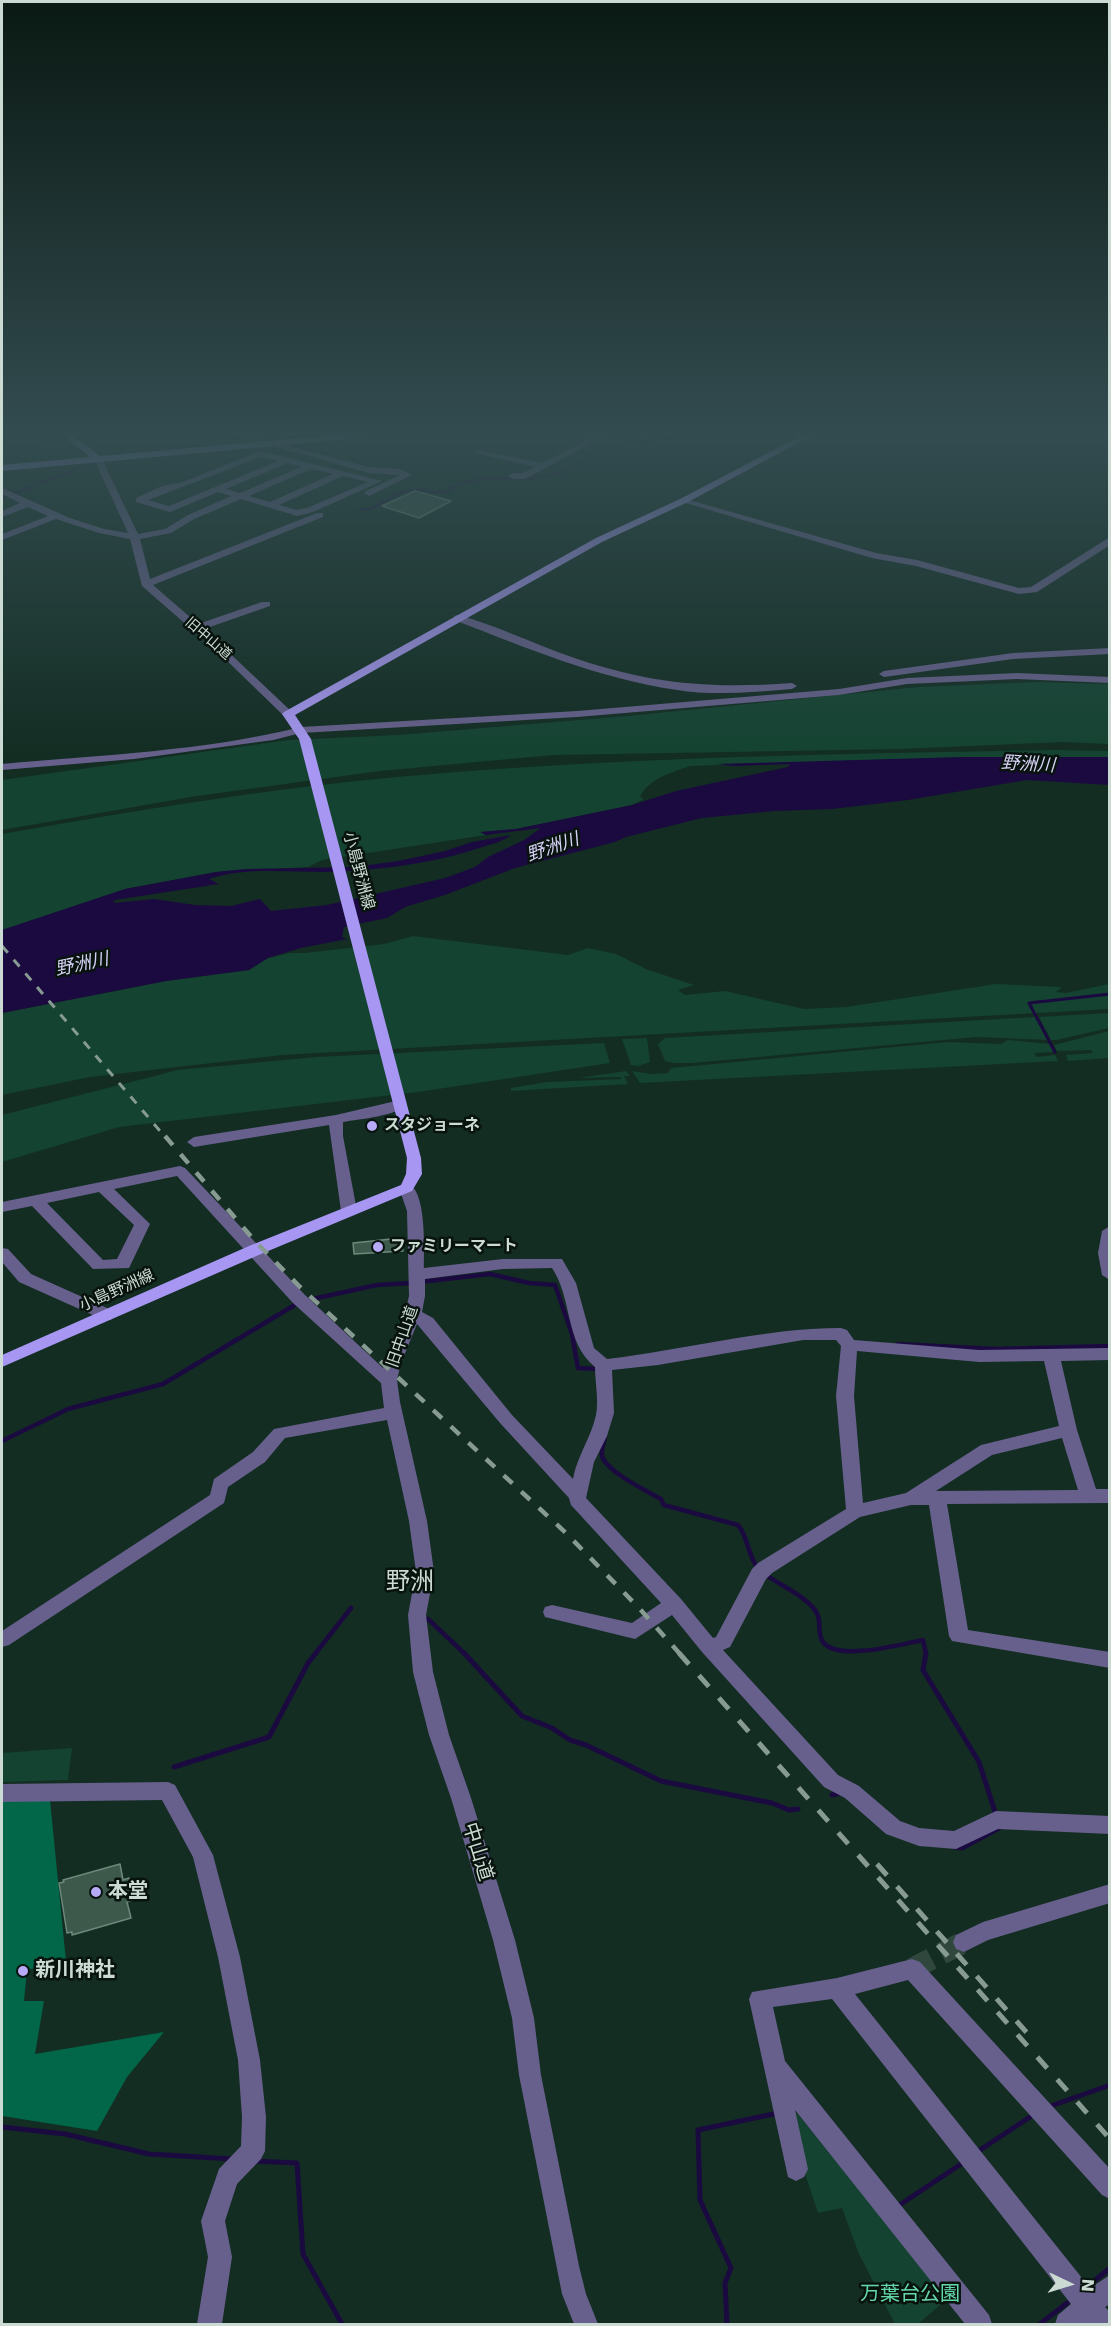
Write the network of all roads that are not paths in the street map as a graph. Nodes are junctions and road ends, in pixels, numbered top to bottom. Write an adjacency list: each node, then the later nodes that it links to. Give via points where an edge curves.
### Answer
1 (136, 544): 6 (street)
2 (250, 544): 6 (street)
3 (593, 544): 8 (main road)
4 (833, 544): 5 (street, via 1019,591 1033,590)
5 (1105, 544)
6 (146, 584): 9 (street, 旧中山道)
7 (266, 604): 9 (street)
8 (458, 618): 12 (street, via 583,666); 13 (main road)
9 (197, 628): 13 (street, 旧中山道)
10 (1110, 651): 12 (street, via 1013,656 777,687)
11 (1110, 680): 14 (street, via 1017,676 907,681 838,692)
12 (678, 687): 14 (street, via 668,697 594,707)
13 (288, 714): 17 (main road, 小島野洲線)
14 (577, 714): 15 (street)
15 (398, 724): 16 (street); 17 (street)
16 (425, 729)
17 (303, 734): 18 (street, via 134,756); 19 (main road, 小島野洲線)
18 (2, 767)
19 (399, 1100): 20 (street, via 387,1109); 23 (main road, 小島野洲線, via 414,1158 414,1174)
20 (336, 1119): 21 (street); 26 (street)
21 (194, 1142)
22 (104, 1188): 24 (street); 24 (street, via 142,1224 123,1264 99,1265); 28 (street, via 180,1171)
23 (407, 1188): 26 (main road, 小島野洲線); 31 (street, 旧中山道, via 415,1211)
24 (36, 1201): 25 (street)
25 (2, 1208)
26 (349, 1211): 28 (main road, 小島野洲線)
27 (1110, 1231): 30 (street, via 1106,1238)
28 (255, 1250): 33 (main road, 小島野洲線); 39 (street, via 302,1302)
29 (2, 1253): 33 (street, via 25,1278)
30 (1110, 1275)
31 (418, 1279): 32 (street, 旧中山道); 38 (street, via 503,1264 556,1263 566,1275 586,1351)
32 (413, 1314): 39 (street, 旧中山道); 42 (street, via 427,1322 506,1419)
33 (105, 1316): 37 (main road, 小島野洲線)
34 (849, 1345): 36 (street, via 941,1354); 38 (street, via 841,1334 803,1334); 47 (street, via 844,1396)
35 (1110, 1354): 36 (street)
36 (1052, 1356): 41 (street)
37 (2, 1360)
38 (603, 1368): 42 (street, via 605,1413 585,1462)
39 (389, 1380): 40 (street, 中山道)
40 (393, 1413): 50 (street, via 280,1433 260,1457 220,1484 218,1498); 64 (street, 中山道, via 418,1521 425,1572 417,1615 423,1672 504,1940 523,2018 530,2075 567,2265)
41 (1068, 1430): 44 (street); 45 (street, via 987,1450)
42 (578, 1496): 48 (street, via 577,1500)
43 (1110, 1496): 44 (street)
44 (1089, 1497): 46 (street)
45 (911, 1498): 46 (street); 47 (street)
46 (937, 1499): 52 (street, via 959,1636)
47 (855, 1512): 51 (street, via 761,1572 723,1642)
48 (674, 1604): 49 (street, via 635,1631); 51 (street)
49 (552, 1612)
50 (2, 1640)
51 (709, 1647): 54 (street, via 831,1781 852,1792 892,1828 919,1837 956,1839 996,1820)
52 (1110, 1660)
53 (2, 1792): 63 (street, via 168,1791 203,1855 237,1992 254,2117 253,2151 227,2177 213,2221 220,2257)
54 (1110, 1825)
55 (1110, 1893): 56 (street, via 983,1932)
56 (964, 1942)
57 (837, 1988): 58 (street, via 760,1999); 60 (street, via 912,1969); 62 (street)
58 (774, 2065): 59 (street); 65 (street)
59 (796, 2169)
60 (1110, 2187)
61 (1110, 2287): 62 (street)
62 (1095, 2316): 66 (street)
63 (210, 2325)
64 (586, 2325)
65 (980, 2325)
66 (1067, 2325)

